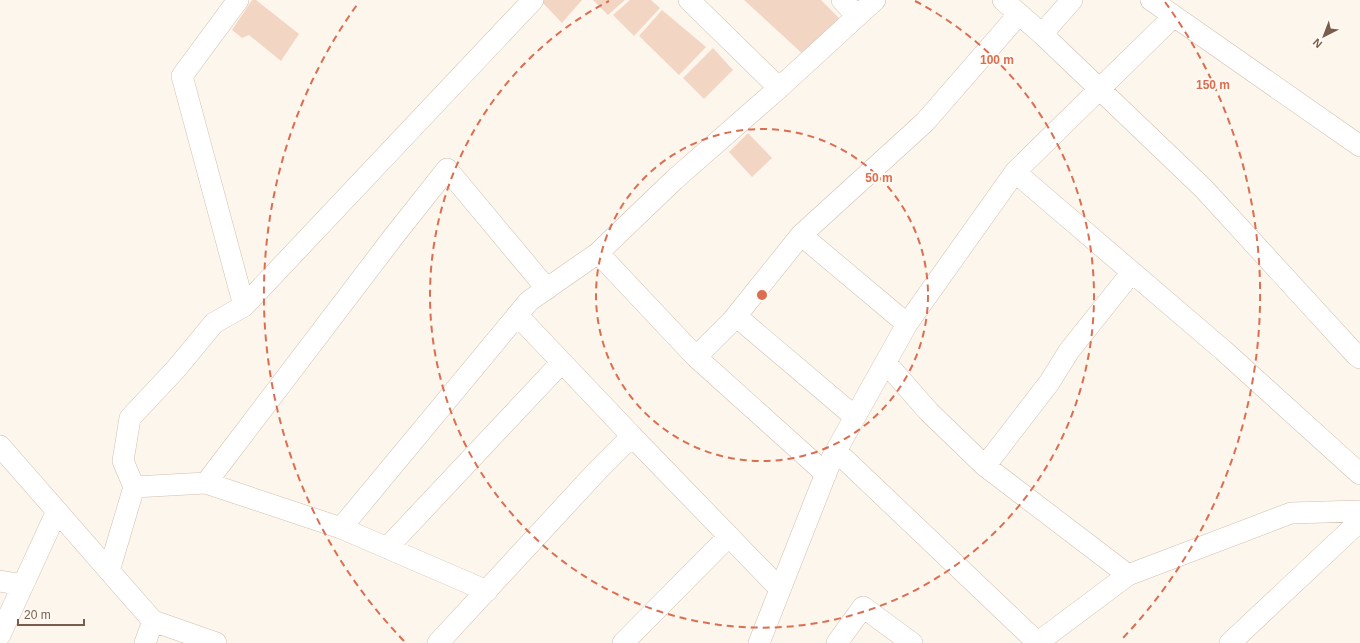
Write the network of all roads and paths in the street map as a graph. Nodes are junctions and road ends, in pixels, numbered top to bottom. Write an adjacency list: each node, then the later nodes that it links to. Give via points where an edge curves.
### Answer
1 (532, 0): 21 (street)
2 (689, 0): 13 (street)
3 (842, 0): 10 (street)
4 (875, 0): 10 (street)
5 (1003, 0): 9 (street)
6 (1072, 0): 12 (street)
7 (1151, 0): 11 (street)
8 (235, 1): 21 (street, via 182,76)
9 (1019, 14): 12 (street); 17 (street, via 925,122)
10 (857, 16): 13 (street)
11 (1174, 16): 14 (street); 15 (street)
12 (1042, 34): 14 (street)
13 (779, 88): 18 (street, via 674,180)
14 (1100, 90): 16 (street); 26 (street, via 1204,189)
15 (1360, 146)
16 (1015, 172): 19 (street); 24 (street)
17 (801, 235): 23 (street); 24 (street)
18 (598, 253): 20 (street); 25 (street)
19 (1132, 272): 33 (street); 35 (street)
20 (547, 289): 22 (street, via 529,301); 36 (street, via 447,169)
21 (244, 306): 37 (street, via 214,323 176,369 130,418 124,461)
22 (518, 315): 27 (street); 41 (street)
23 (736, 316): 25 (street); 29 (street)
24 (907, 324): 28 (street)
25 (696, 357): 34 (street)
26 (1360, 358)
27 (562, 362): 30 (street); 43 (street)
28 (886, 363): 29 (street); 33 (street, via 930,412)
29 (855, 417): 32 (street)
30 (627, 431): 42 (street); 49 (street, via 632,436)
31 (0, 446): 38 (street)
32 (836, 451): 34 (street); 60 (street)
33 (985, 466): 45 (street)
34 (826, 474): 48 (street)
35 (1360, 474)
36 (206, 483): 37 (street); 41 (street)
37 (134, 487): 44 (street)
38 (57, 511): 44 (street); 47 (street)
39 (1360, 511): 45 (street, via 1291,513)
40 (1360, 521): 61 (street)
41 (341, 528): 43 (street)
42 (729, 536): 48 (street); 56 (street)
43 (386, 548): 49 (street)
44 (109, 571): 50 (street)
45 (1128, 575): 52 (street)
46 (0, 581): 47 (street)
47 (23, 586): 51 (street)
48 (780, 589): 57 (street)
49 (487, 591): 55 (street)
50 (152, 621): 53 (street); 54 (street)
51 (0, 635)
52 (1059, 637): 60 (street)
53 (145, 643)
54 (216, 643)
55 (438, 643)
56 (623, 643)
57 (759, 643)
58 (837, 643): 59 (street, via 863,607)
59 (912, 643)
60 (1037, 643)
61 (1230, 643)

